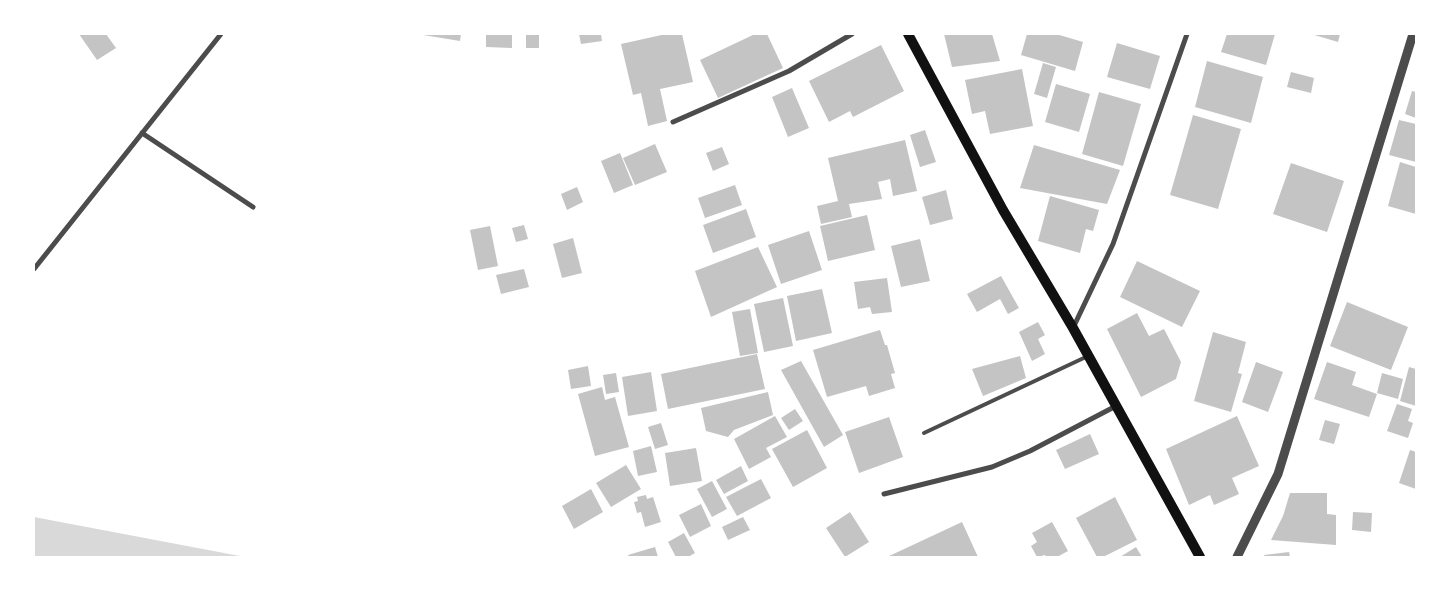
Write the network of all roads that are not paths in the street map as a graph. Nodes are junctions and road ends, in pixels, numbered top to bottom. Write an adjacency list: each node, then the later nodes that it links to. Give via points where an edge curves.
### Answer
1 (221, 34): 7 (street)
2 (852, 34): 6 (street, via 789,71)
3 (908, 34): 10 (main road, via 1003,210)
4 (1187, 34): 10 (street, via 1113,244)
5 (1413, 34): 16 (street, via 1278,474)
6 (673, 122)
7 (142, 133): 8 (street); 9 (street)
8 (253, 207)
9 (34, 268)
10 (1073, 328): 11 (main road)
11 (1088, 356): 12 (main road); 13 (lane)
12 (1116, 406): 14 (street, via 992,467); 15 (main road)
13 (924, 433)
14 (884, 494)
15 (1200, 557)
16 (1237, 557)

